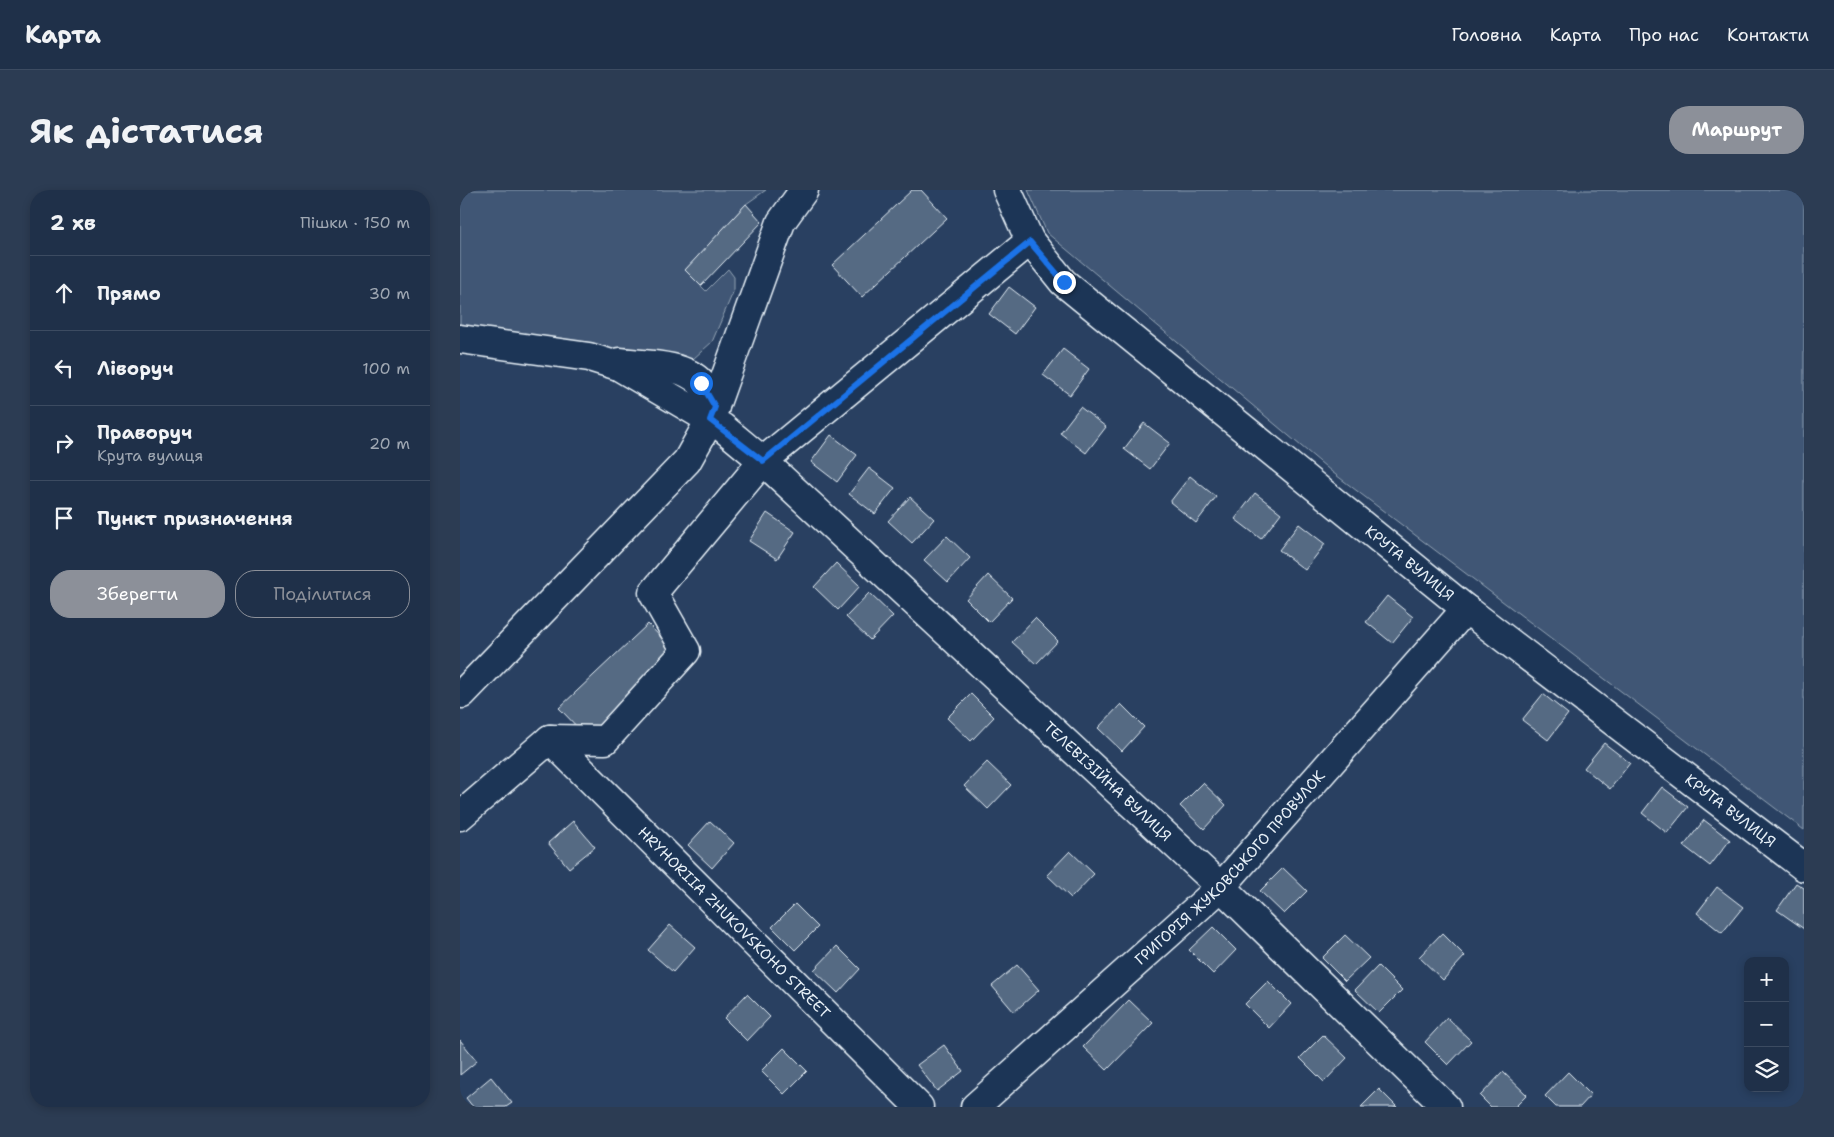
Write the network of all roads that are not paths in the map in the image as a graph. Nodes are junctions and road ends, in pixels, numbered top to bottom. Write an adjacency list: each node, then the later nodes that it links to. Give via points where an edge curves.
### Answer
1 (804, 190): 5 (street, via 781,222)
2 (1008, 190): 3 (street, КРУТА ВУЛИЦЯ)
3 (1030, 242): 9 (street); 10 (street, КРУТА ВУЛИЦЯ, via 1064,282)
4 (460, 339): 6 (street)
5 (734, 352): 7 (street, via 701,369); 8 (street)
6 (593, 358): 7 (street); 8 (street, via 618,366)
7 (677, 370): 8 (street, via 690,374 701,383)
8 (712, 414): 9 (street, ТЕЛЕВІЗІЙНА ВУЛИЦЯ); 11 (street, via 687,462)
9 (763, 461): 12 (street, via 653,594 686,651 604,740); 15 (street, ТЕЛЕВІЗІЙНА ВУЛИЦЯ)
10 (1466, 610): 14 (street, КРУТА ВУЛИЦЯ); 15 (street, ГРИГОРІЯ ЖУКОВСЬКОГО ПРОВУЛОК)
11 (462, 694)
12 (550, 739): 13 (street); 16 (street, HRYHORIIA ZHUKOVSKOHO STREET)
13 (460, 816)
14 (1804, 868)
15 (1221, 887): 17 (street, ГРИГОРІЯ ЖУКОВСЬКОГО ПРОВУЛОК); 18 (street, ТЕЛЕВІЗІЙНА ВУЛИЦЯ)
16 (919, 1107)
17 (975, 1107)
18 (1446, 1107)

